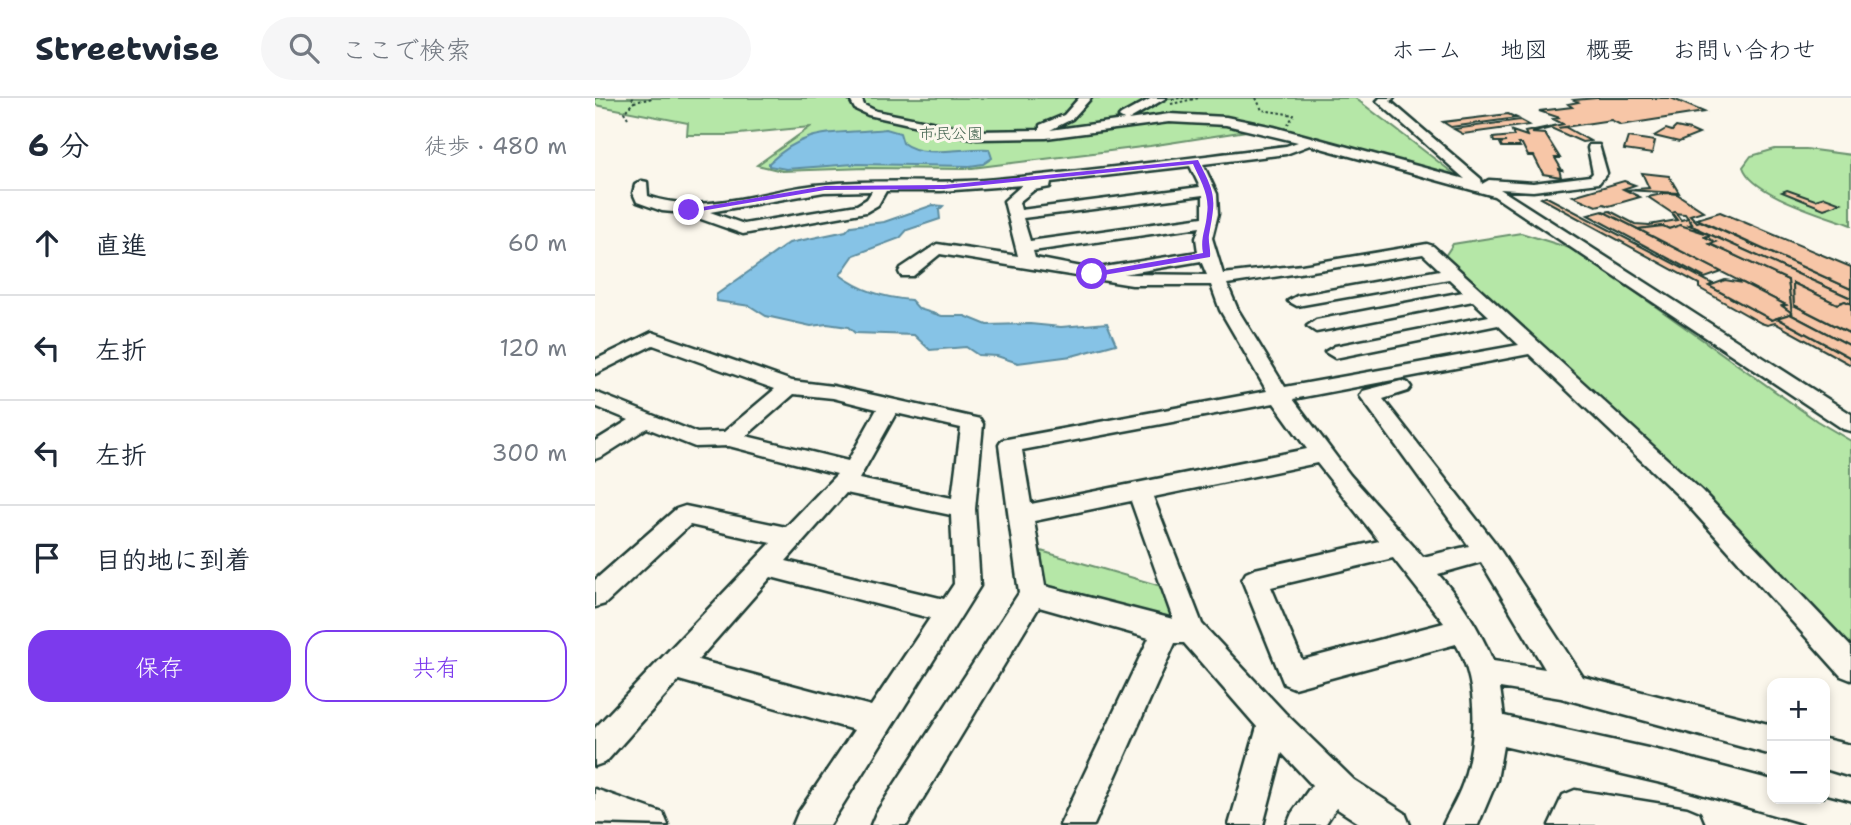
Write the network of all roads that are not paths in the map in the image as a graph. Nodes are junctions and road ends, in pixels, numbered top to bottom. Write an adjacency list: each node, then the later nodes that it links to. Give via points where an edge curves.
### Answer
1 (855, 98): 6 (street, via 864,110 920,125 977,135)
2 (1085, 98): 6 (street, via 1063,121)
3 (1160, 98): 5 (street)
4 (1388, 98): 12 (street, via 1383,101)
5 (1110, 125): 6 (street); 7 (street, via 1202,119 1248,125)
6 (1019, 135)
7 (1302, 141): 9 (street, via 1286,150); 10 (street); 11 (street)
8 (1594, 148): 12 (street, via 1599,178 1586,183 1533,187)
9 (1196, 164): 14 (street); 15 (street); 17 (street, via 1030,186 1011,201)
10 (1387, 173)
11 (1455, 182): 12 (street); 41 (street, via 1499,193)
12 (1476, 183)
13 (642, 185): 16 (street, via 642,198 656,206)
14 (880, 189): 16 (street, via 825,188); 16 (street, via 873,202 861,209 743,229)
15 (1209, 190): 17 (street); 18 (street)
16 (689, 210)
17 (1015, 215): 19 (street)
18 (1209, 221): 19 (street); 20 (street, via 1204,238)
19 (1026, 254): 21 (street, via 937,249); 23 (street)
20 (1207, 255): 23 (street); 24 (street)
21 (907, 272)
22 (1453, 273): 24 (street, via 1427,249); 26 (street); 27 (street)
23 (1092, 274): 24 (street, via 1125,281)
24 (1216, 281): 37 (street)
25 (1284, 283): 28 (street)
26 (1386, 285): 28 (street); 29 (street)
27 (1477, 295): 29 (street); 30 (street)
28 (1297, 300): 31 (street)
29 (1409, 309): 31 (street); 32 (street)
30 (1502, 319): 32 (street); 33 (street)
31 (1316, 326): 32 (street, via 1340,359)
32 (1431, 333)
33 (1533, 348): 34 (street); 60 (street, via 1693,496)
34 (1452, 363): 37 (street); 51 (street, via 1447,374 1370,396)
35 (595, 368): 36 (street, via 652,338)
36 (789, 387): 39 (street); 42 (street)
37 (1280, 396): 44 (street); 48 (street, via 1010,445)
38 (595, 398): 40 (street)
39 (890, 405): 45 (street); 47 (street, via 972,424)
40 (644, 420): 42 (street, via 695,440); 43 (street)
41 (1851, 424)
42 (729, 439): 45 (street)
43 (595, 451)
44 (1322, 454): 46 (street); 50 (street)
45 (848, 477): 47 (street); 49 (street)
46 (1139, 491): 48 (street); 58 (street)
47 (963, 509): 56 (street, via 967,586)
48 (1021, 515): 54 (street)
49 (792, 538): 52 (street); 55 (street, via 685,515)
50 (1398, 547): 53 (street); 57 (street, via 1255,580 1294,676)
51 (1487, 551): 53 (street); 62 (street)
52 (766, 566): 56 (street); 59 (street)
53 (1417, 569): 57 (street)
54 (1034, 593): 58 (street); 77 (street)
55 (595, 596)
56 (950, 612): 63 (street)
57 (1463, 630): 61 (street)
58 (1179, 631): 64 (street); 78 (street)
59 (674, 666): 63 (street); 67 (street)
60 (1851, 667)
61 (1483, 672): 62 (street); 65 (street)
62 (1573, 688): 66 (street)
63 (878, 722): 76 (street)
64 (1274, 723): 70 (street); 79 (street)
65 (1490, 727): 71 (street); 82 (street, via 1481,780)
66 (1767, 739)
67 (595, 751)
68 (1830, 755): 69 (street)
69 (1851, 761)
70 (1334, 783): 80 (street); 81 (street)
71 (1767, 796)
72 (1795, 804): 74 (street)
73 (595, 806): 75 (street)
74 (1851, 820)
75 (652, 825)
76 (810, 825)
77 (888, 825)
78 (1077, 825)
79 (1247, 825)
80 (1304, 825)
81 (1393, 825)
82 (1460, 825)
83 (1566, 825): 84 (street, via 1575,807)
84 (1682, 825)

